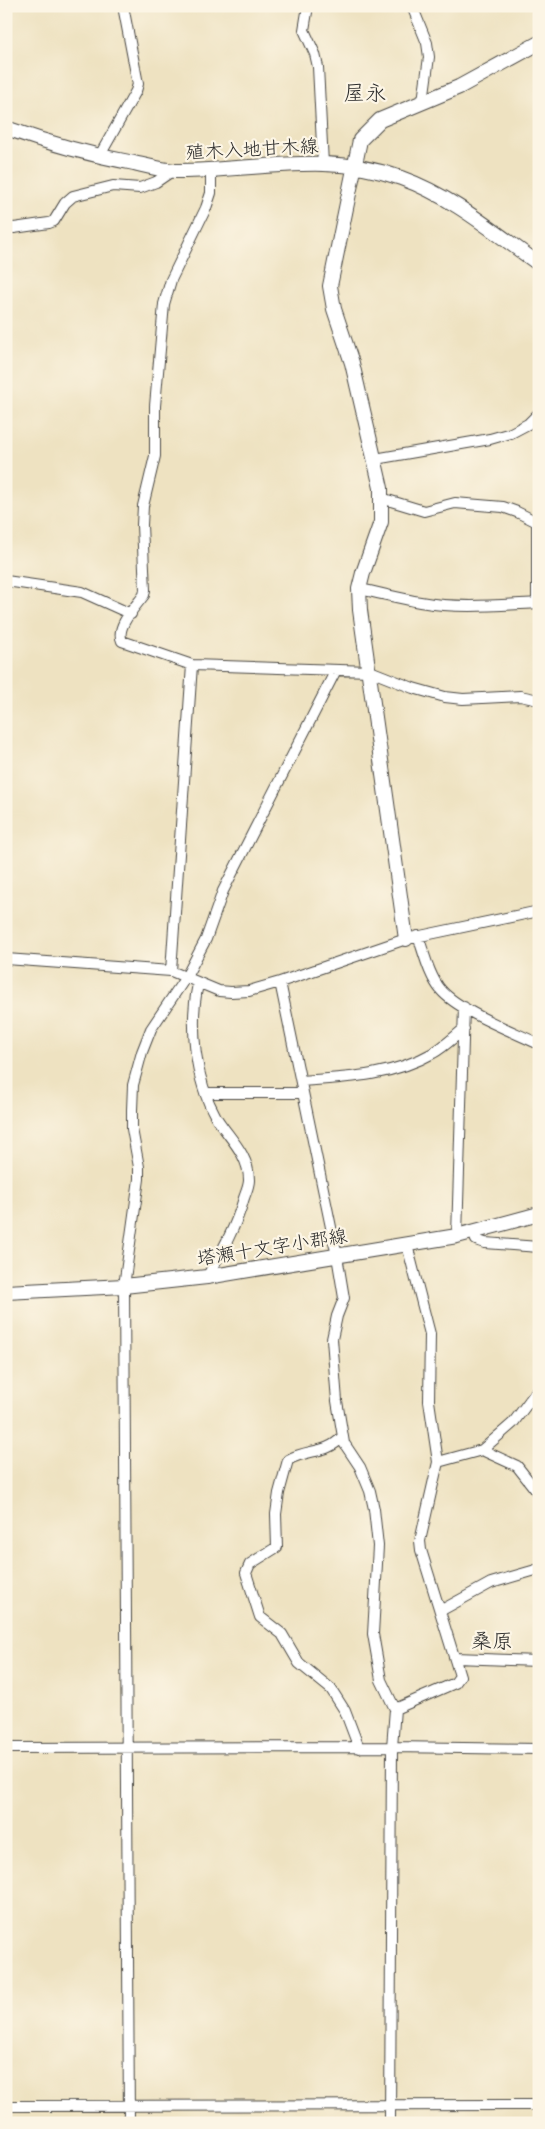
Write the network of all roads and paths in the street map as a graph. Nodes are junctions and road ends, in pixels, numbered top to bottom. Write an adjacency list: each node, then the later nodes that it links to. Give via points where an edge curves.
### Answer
1 (122, 6): 7 (street, via 138,84)
2 (308, 6): 8 (street, via 304,30 318,67)
3 (412, 6): 5 (street, via 427,43 429,57)
4 (539, 43): 5 (main road, via 459,87)
5 (423, 101): 9 (main road, via 380,120 360,140)
6 (6, 128): 7 (main road, 殖木入地甘木線)
7 (99, 157): 11 (main road, 殖木入地甘木線)
8 (323, 164): 9 (main road, 殖木入地甘木線); 10 (main road, 殖木入地甘木線, via 288,163)
9 (356, 166): 13 (main road, 殖木入地甘木線, via 400,177 438,193); 15 (main road, via 330,286)
10 (212, 170): 11 (main road, 殖木入地甘木線); 21 (street, via 211,193 206,208 171,280 164,304 155,406 155,456 143,515 145,590)
11 (172, 171): 12 (street, via 140,188 113,186 74,196 48,223)
12 (6, 227)
13 (539, 264)
14 (539, 413): 15 (street, via 528,424 490,439)
15 (375, 459): 16 (main road, via 382,488)
16 (381, 498): 17 (street, via 424,511 455,503 503,507); 19 (main road, via 380,522)
17 (538, 523): 20 (street)
18 (6, 581): 21 (street, via 82,592)
19 (359, 589): 20 (street, via 452,605); 24 (main road)
20 (538, 603)
21 (131, 614): 22 (street, via 120,632 122,641)
22 (192, 665): 23 (street); 29 (street)
23 (336, 670): 24 (street); 30 (street, via 223,891 206,939)
24 (370, 671): 25 (street, via 445,697 520,696); 27 (main road)
25 (539, 700)
26 (539, 911): 27 (street)
27 (412, 938): 31 (street); 33 (street, via 442,991)
28 (6, 959): 29 (street)
29 (171, 971): 30 (street)
30 (186, 976): 32 (street); 46 (street, via 151,1029 133,1085 132,1129 139,1179)
31 (280, 982): 32 (street, via 249,991 231,992 219,992); 36 (street)
32 (198, 984): 37 (street, via 193,1017 200,1078)
33 (464, 1007): 34 (street); 35 (street)
34 (464, 1030): 36 (street, via 434,1053 405,1066 360,1076); 41 (street)
35 (539, 1044)
36 (301, 1082): 38 (street)
37 (205, 1093): 38 (street); 45 (street, via 217,1118 242,1153 249,1181 229,1240)
38 (303, 1093): 44 (street)
39 (539, 1214): 40 (main road, 塔瀬十文字小郡線)
40 (473, 1231): 41 (main road, 塔瀬十文字小郡線); 43 (street, via 476,1240 485,1244)
41 (457, 1236): 42 (main road, 塔瀬十文字小郡線)
42 (407, 1245): 44 (main road, 塔瀬十文字小郡線); 51 (street, via 430,1334 429,1401)
43 (539, 1247)
44 (337, 1256): 45 (main road, 塔瀬十文字小郡線); 49 (street, via 344,1298 334,1326 333,1356)
45 (207, 1277): 46 (main road, 塔瀬十文字小郡線)
46 (124, 1286): 47 (main road, 塔瀬十文字小郡線); 60 (street)
47 (6, 1292)
48 (539, 1388): 50 (street, via 513,1423)
49 (342, 1437): 57 (street, via 362,1472 374,1509 378,1555 374,1634 382,1680); 61 (street, via 330,1448 288,1460 276,1514 278,1547 250,1564 246,1573 260,1617 282,1634 299,1664 331,1689 345,1711)
50 (482, 1450): 51 (street); 52 (street, via 517,1466)
51 (438, 1462): 54 (street, via 420,1541)
52 (539, 1494)
53 (539, 1570): 54 (street, via 491,1582)
54 (440, 1611): 55 (street)
55 (456, 1658): 56 (street); 57 (street, via 460,1676 455,1683)
56 (539, 1661)
57 (395, 1709): 58 (street)
58 (392, 1747): 61 (street); 62 (street); 64 (street)
59 (6, 1748): 60 (street)
60 (126, 1748): 61 (street); 66 (street)
61 (359, 1748)
62 (539, 1750)
63 (539, 2104): 64 (street)
64 (390, 2105): 66 (street); 68 (street)
65 (6, 2106): 66 (street)
66 (129, 2106): 67 (street)
67 (129, 2123)
68 (390, 2123)

